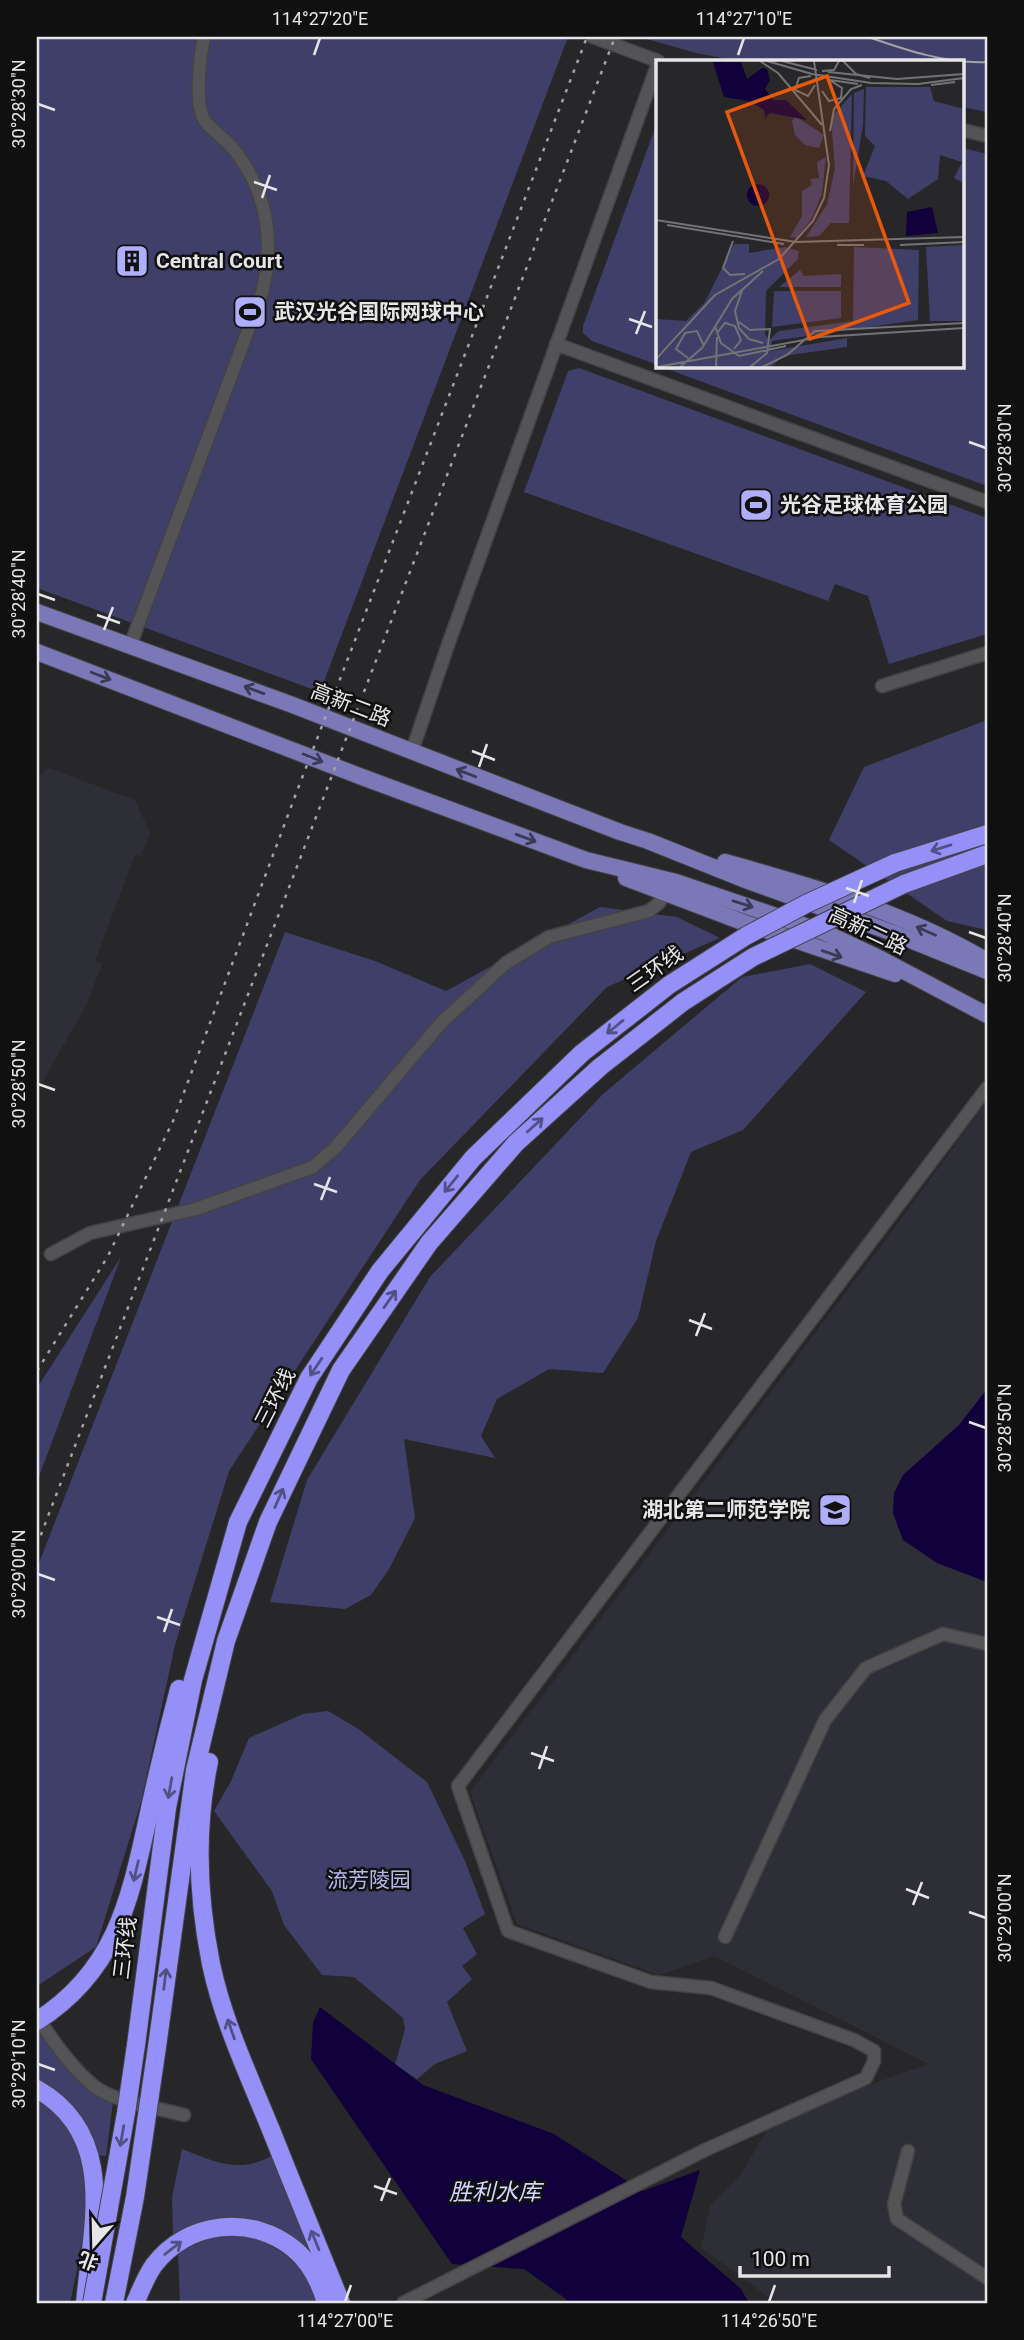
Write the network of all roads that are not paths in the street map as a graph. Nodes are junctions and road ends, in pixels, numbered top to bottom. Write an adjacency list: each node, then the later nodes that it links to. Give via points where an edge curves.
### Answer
1 (204, 37): 10 (street, via 199,69 205,121 232,147 261,195 268,267)
2 (593, 37): 3 (street)
3 (656, 61)
4 (656, 68): 7 (street)
5 (964, 130): 6 (street)
6 (987, 136)
7 (556, 344): 8 (street); 14 (street)
8 (987, 502)
9 (37, 612): 10 (main road, 高新二路)
10 (130, 646): 14 (main road, 高新二路, one-way to 10)
11 (37, 652): 18 (main road, 高新二路, one-way to 18)
12 (987, 653): 13 (street)
13 (883, 686)
14 (412, 751): 16 (main road, 高新二路, one-way to 14)
15 (987, 834): 27 (highway, 三环线, one-way to 27, bridge, via 895,863 746,936 669,985 582,1053 472,1158 380,1271 309,1378 238,1522)
16 (648, 841): 20 (main road, 高新二路, one-way to 16, via 849,898); 21 (main road, 高新二路)
17 (987, 854): 26 (highway, 三环线, one-way to 17, bridge, via 341,1370 429,1243 516,1143 600,1067 683,1002 753,957 904,884)
18 (586, 860): 19 (main road, 高新二路); 22 (main road, 高新二路, one-way to 22, via 676,882 801,924)
19 (665, 892): 22 (main road, 高新二路, one-way to 22); 25 (street, via 649,911 549,937 506,963 441,1023 336,1147 313,1167 196,1209 90,1233)
20 (987, 961)
21 (987, 971)
22 (929, 985): 23 (main road, 高新二路)
23 (987, 1015)
24 (987, 1088): 41 (street, via 458,1786 508,1931 652,1982 711,1987 853,2039 874,2051 866,2078 705,2150)
25 (51, 1254)
26 (268, 1522): 37 (highway, 三环线, one-way to 26, bridge, via 135,2197 183,1843 204,1725 226,1641); 40 (highway, one-way to 26, via 232,2033 211,1965 201,1896 206,1772)
27 (218, 1595): 30 (highway, one-way to 30, via 182,1679 121,1923 82,1983); 36 (highway, 三环线, one-way to 36, bridge, via 177,1750 124,2127)
28 (987, 1644): 29 (street, via 943,1634 866,1668 825,1720)
29 (725, 1937)
30 (41, 2024): 32 (street, via 96,2088)
31 (37, 2089): 35 (highway, via 75,2120 93,2164)
32 (184, 2115)
33 (908, 2151): 34 (street, via 894,2204 897,2220)
34 (987, 2278)
35 (85, 2303)
36 (92, 2303)
37 (114, 2303)
38 (135, 2303): 39 (highway, one-way to 39, via 155,2264 172,2247 204,2229 235,2226 276,2236 295,2249 316,2276)
39 (326, 2303)
40 (341, 2303)
41 (403, 2303)

